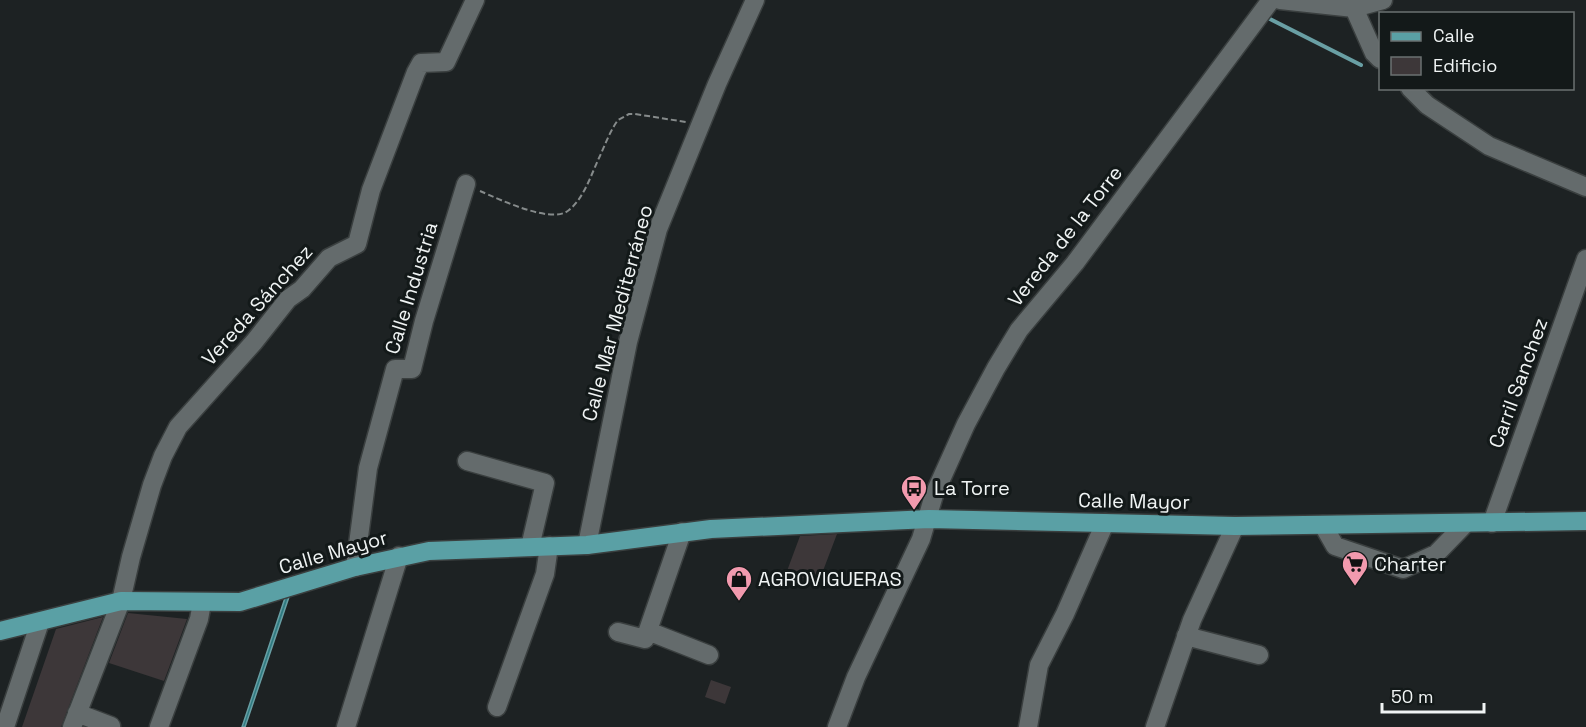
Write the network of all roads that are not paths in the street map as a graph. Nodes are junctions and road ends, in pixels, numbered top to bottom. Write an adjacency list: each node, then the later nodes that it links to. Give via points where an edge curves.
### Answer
1 (476, 0): 26 (street, Vereda Sánchez, via 446,62 421,63 416,72 371,190 357,244 329,258 288,299 178,427 152,485)
2 (755, 0): 21 (street, Calle Mar Mediterráneo, via 658,229 628,342)
3 (1271, 0): 13 (street, Vereda de la Torre, via 1088,246 1019,330 966,424 933,495)
4 (1280, 0): 6 (street)
5 (1383, 0): 6 (street)
6 (1353, 8): 7 (street)
7 (1379, 58)
8 (1412, 90): 10 (street, via 1427,105 1490,146)
9 (466, 184): 25 (street, Calle Industria, via 412,369 395,369 368,468)
10 (1586, 187)
11 (1586, 259): 17 (street, Carril Sanchez)
12 (467, 461): 23 (street, via 545,483)
13 (929, 519): 15 (main road, Calle Mayor); 20 (main road, Calle Mayor); 41 (street, Vereda de la Torre)
14 (1586, 521): 17 (main road, Calle Mayor)
15 (1105, 523): 19 (main road, Calle Mayor); 42 (street, via 1039,665)
16 (1466, 523): 17 (main road, Calle Mayor); 18 (main road, Calle Mayor); 18 (street, via 1436,554 1403,569 1335,546)
17 (1492, 523)
18 (1323, 525): 19 (main road, Calle Mayor)
19 (1236, 526): 32 (street)
20 (682, 532): 21 (main road, Calle Mayor); 30 (street)
21 (587, 544): 22 (main road, Calle Mayor)
22 (549, 546): 23 (main road, Calle Mayor); 35 (street, via 545,574)
23 (530, 547): 24 (main road, Calle Mayor)
24 (399, 556): 25 (main road, Calle Mayor); 40 (street)
25 (355, 567): 27 (main road, Calle Mayor, via 251,599)
26 (121, 601): 27 (main road, Calle Mayor); 28 (main road, Calle Mayor); 36 (street)
27 (202, 603): 39 (street)
28 (40, 622): 29 (main road, Calle Mayor); 38 (street)
29 (0, 631)
30 (648, 631): 31 (street, via 645,639); 33 (street)
31 (618, 632)
32 (1186, 636): 34 (street); 43 (street)
33 (709, 655)
34 (1258, 655)
35 (496, 707)
36 (74, 720): 37 (street)
37 (111, 726)
38 (5, 727)
39 (159, 727)
40 (346, 727)
41 (837, 727)
42 (1028, 727)
43 (1155, 727)

